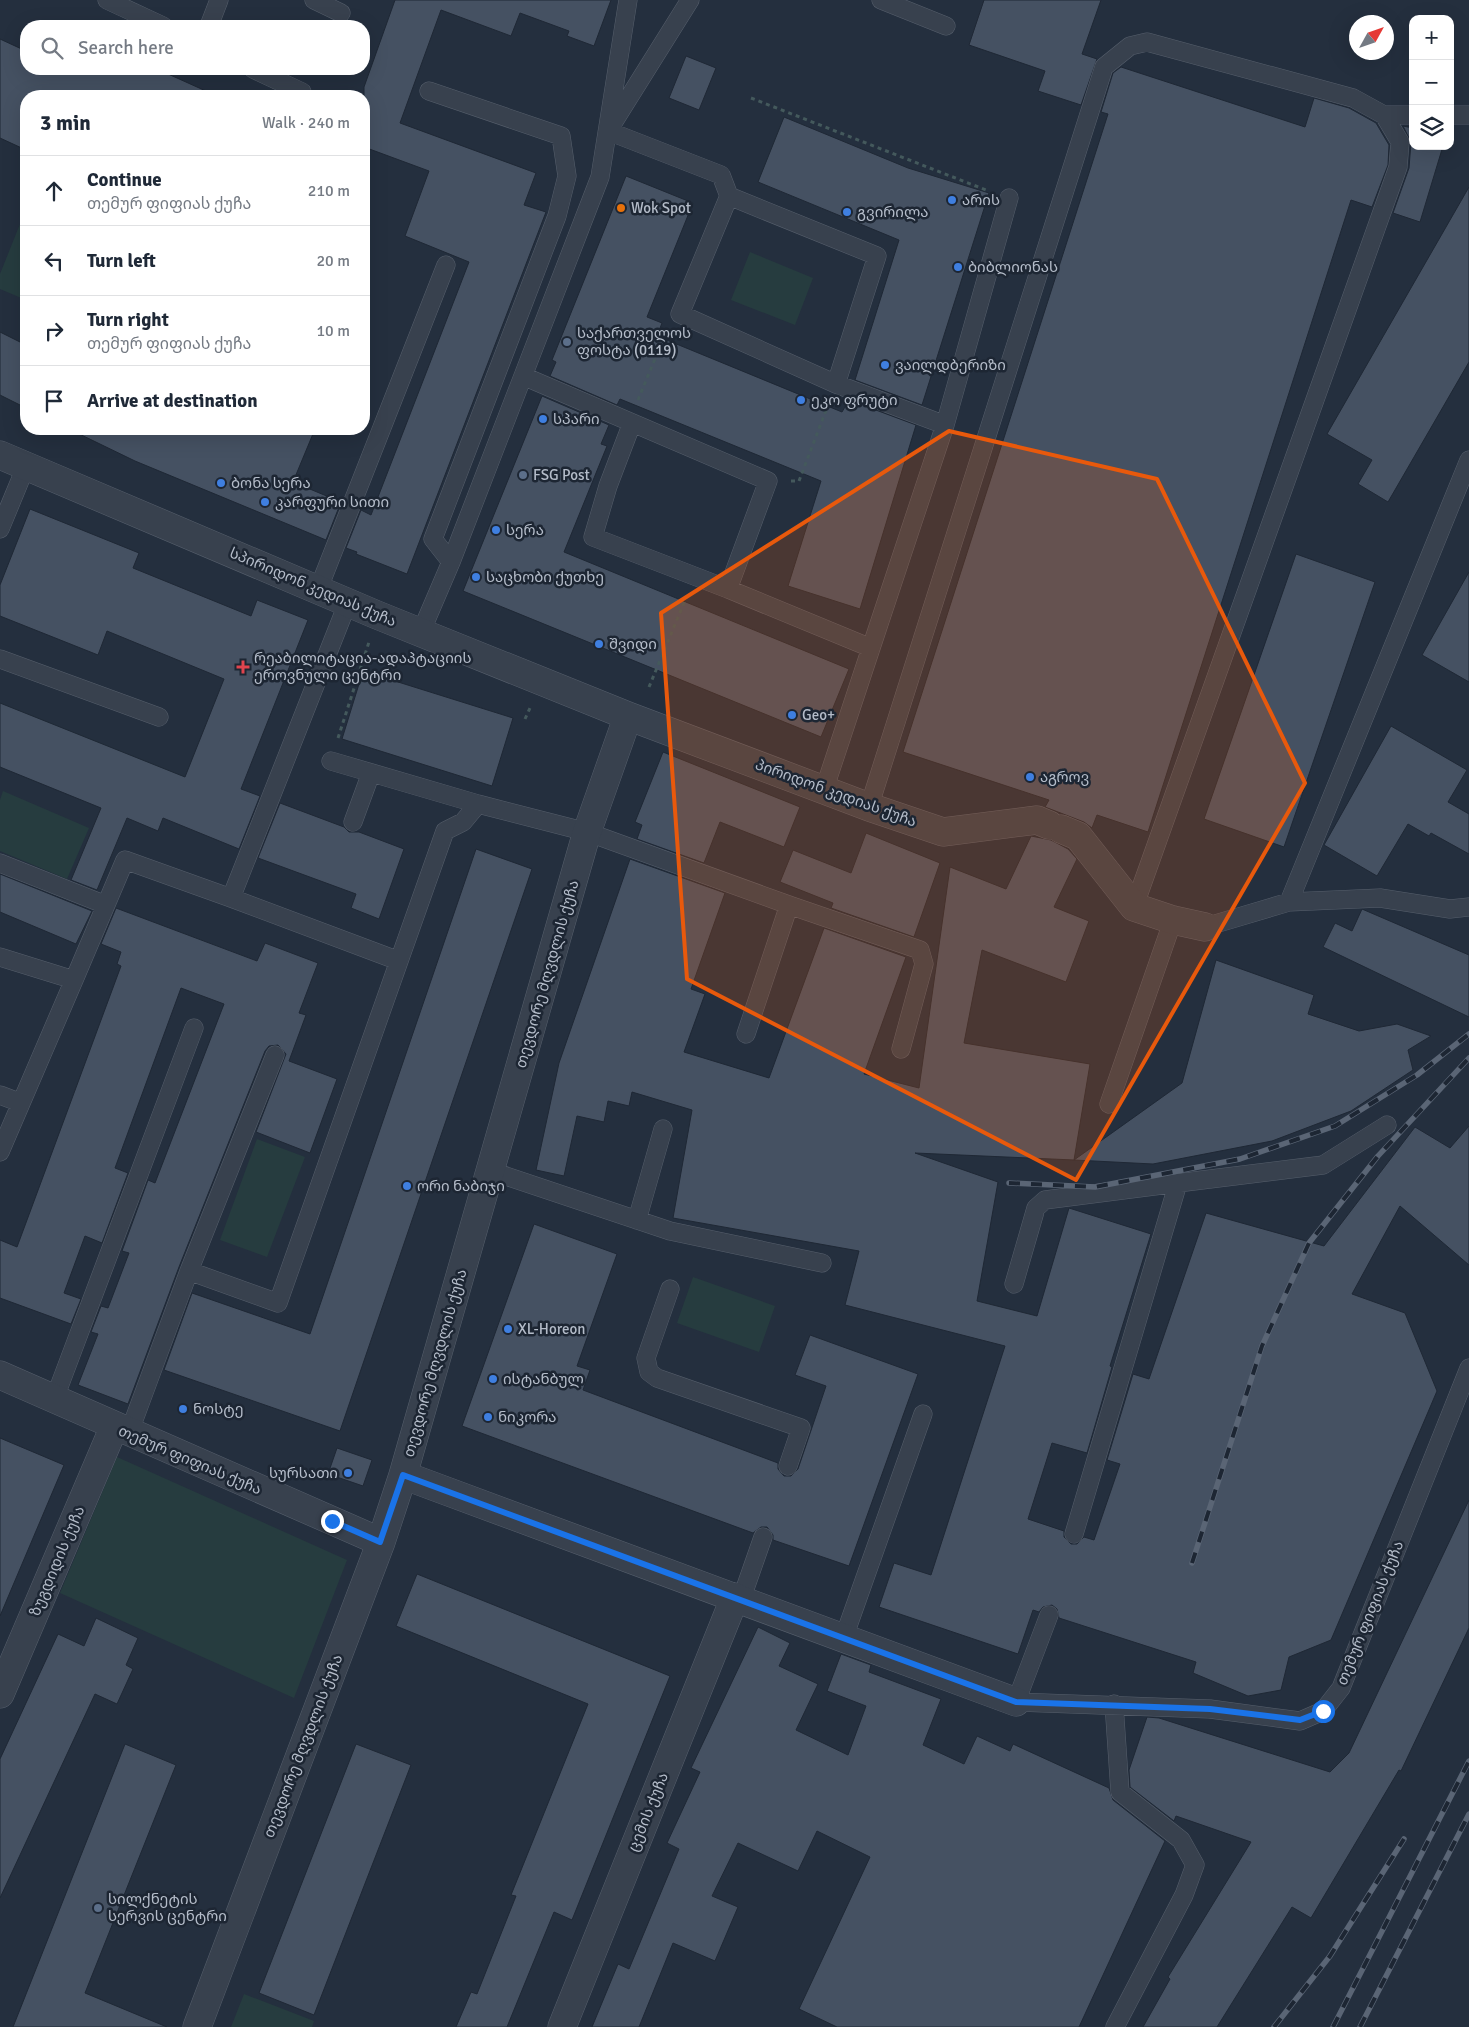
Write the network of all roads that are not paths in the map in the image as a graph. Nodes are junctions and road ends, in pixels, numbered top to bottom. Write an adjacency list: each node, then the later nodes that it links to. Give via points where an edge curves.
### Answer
1 (107, 0): 8 (lane)
2 (220, 0): 9 (lane)
3 (314, 0): 7 (lane)
4 (628, 0): 18 (lane)
5 (690, 0): 18 (lane)
6 (881, 0): 10 (lane)
7 (341, 13)
8 (150, 20)
9 (211, 20)
10 (946, 26)
11 (266, 75): 12 (lane)
12 (298, 90)
13 (428, 91): 30 (lane, via 561,136 567,176 557,216 433,539)
14 (1384, 115): 15 (lane); 43 (lane, via 1353,98 1147,42 1130,46 1104,67); 51 (lane, via 1400,142 1398,167)
15 (1409, 115)
16 (1454, 115): 17 (lane)
17 (1469, 115)
18 (608, 131): 19 (lane, via 721,175); 22 (lane, via 600,177)
19 (729, 196): 23 (lane, via 877,256); 23 (lane, via 680,314)
20 (1009, 198): 25 (lane)
21 (446, 265): 32 (lane)
22 (523, 376): 24 (lane); 30 (lane)
23 (836, 384): 25 (lane)
24 (632, 422): 31 (lane, via 768,481); 31 (lane, via 593,537)
25 (945, 425): 35 (lane)
26 (0, 455): 28 (street, სპირიდონ კედიას ქუჩა)
27 (1469, 460): 48 (lane)
28 (26, 466): 29 (lane); 32 (street, სპირიდონ კედიას ქუჩა)
29 (0, 529)
30 (451, 562): 34 (lane)
31 (728, 589): 35 (lane)
32 (318, 590): 33 (street, სპირიდონ კედიას ქუჩა)
33 (348, 602): 34 (street, სპირიდონ კედიას ქუჩა); 47 (lane)
34 (421, 632): 37 (street, სპირიდონ კედიას ქუჩა)
35 (871, 648): 41 (lane)
36 (0, 659): 38 (lane)
37 (628, 716): 41 (street, პირიდონ კედიას ქუჩა); 45 (street, თევდორე მღვდლის ქუჩა)
38 (159, 717)
39 (331, 761): 40 (lane)
40 (371, 773): 42 (lane); 44 (lane)
41 (824, 790): 43 (street, პირიდონ კედიას ქუჩა)
42 (478, 804): 45 (lane); 56 (lane, via 463,822 445,831)
43 (868, 807): 51 (street, პირიდონ კედიას ქუჩა, via 943,832 1037,820 1078,836)
44 (353, 822)
45 (587, 832): 50 (lane); 68 (street, თევდორე მღვდლის ქუჩა)
46 (0, 863): 49 (lane)
47 (231, 898): 49 (lane, via 125,860); 56 (lane)
48 (1289, 902): 52 (lane, via 1380,898 1450,909); 54 (lane)
49 (106, 905): 57 (lane)
50 (789, 905): 59 (lane); 60 (lane, via 920,950 924,964)
51 (1134, 907): 53 (street)
52 (1469, 907)
53 (1173, 920): 54 (street); 64 (lane)
54 (1205, 927)
55 (0, 957): 57 (lane)
56 (399, 961): 72 (lane, via 278,1303)
57 (74, 980): 63 (lane)
58 (194, 1028): 77 (lane)
59 (746, 1034)
60 (901, 1049)
61 (275, 1055): 72 (lane)
62 (0, 1094): 63 (lane)
63 (21, 1104): 67 (lane)
64 (1109, 1104)
65 (1387, 1125): 69 (lane, via 1323,1165)
66 (663, 1129): 70 (lane)
67 (0, 1152)
68 (491, 1171): 70 (lane); 81 (street, თევდორე მღვდლის ქუჩა)
69 (1178, 1183): 73 (lane, via 1045,1200 1036,1208); 82 (lane)
70 (637, 1220): 71 (lane, via 670,1231)
71 (822, 1263)
72 (189, 1271): 79 (lane)
73 (1014, 1284)
74 (670, 1289): 80 (lane, via 646,1358 649,1372 657,1378 801,1428)
75 (1469, 1368): 90 (lane, თემურ ფიფიას ქუჩა, via 1340,1688 1323,1711 1300,1720 1210,1709)
76 (0, 1375): 77 (street, თემურ ფიფიას ქუჩა)
77 (54, 1400): 79 (street, თემურ ფიფიას ქუჩა)
78 (923, 1414): 87 (lane)
79 (121, 1430): 84 (street, თემურ ფიფიას ქუჩა); 88 (street, ზუგდიდის ქუჩა)
80 (788, 1466)
81 (403, 1475): 84 (street, თევდორე მღვდლის ქუჩა); 85 (street, თემურ ფიფიას ქუჩა)
82 (1074, 1534)
83 (764, 1537): 85 (lane)
84 (380, 1542): 91 (street, თევდორე მღვდლის ქუჩა)
85 (738, 1598): 87 (street, თემურ ფიფიას ქუჩა); 92 (street, ცემის ქუჩა)
86 (1049, 1615): 89 (lane)
87 (844, 1637): 89 (street, თემურ ფიფიას ქუჩა)
88 (0, 1694)
89 (1016, 1702): 90 (lane, თემურ ფიფიას ქუჩა)
90 (1114, 1704): 93 (lane, via 1120,1792 1181,1840 1195,1865 1184,1895)
91 (197, 2027)
92 (562, 2027)
93 (1115, 2027)

